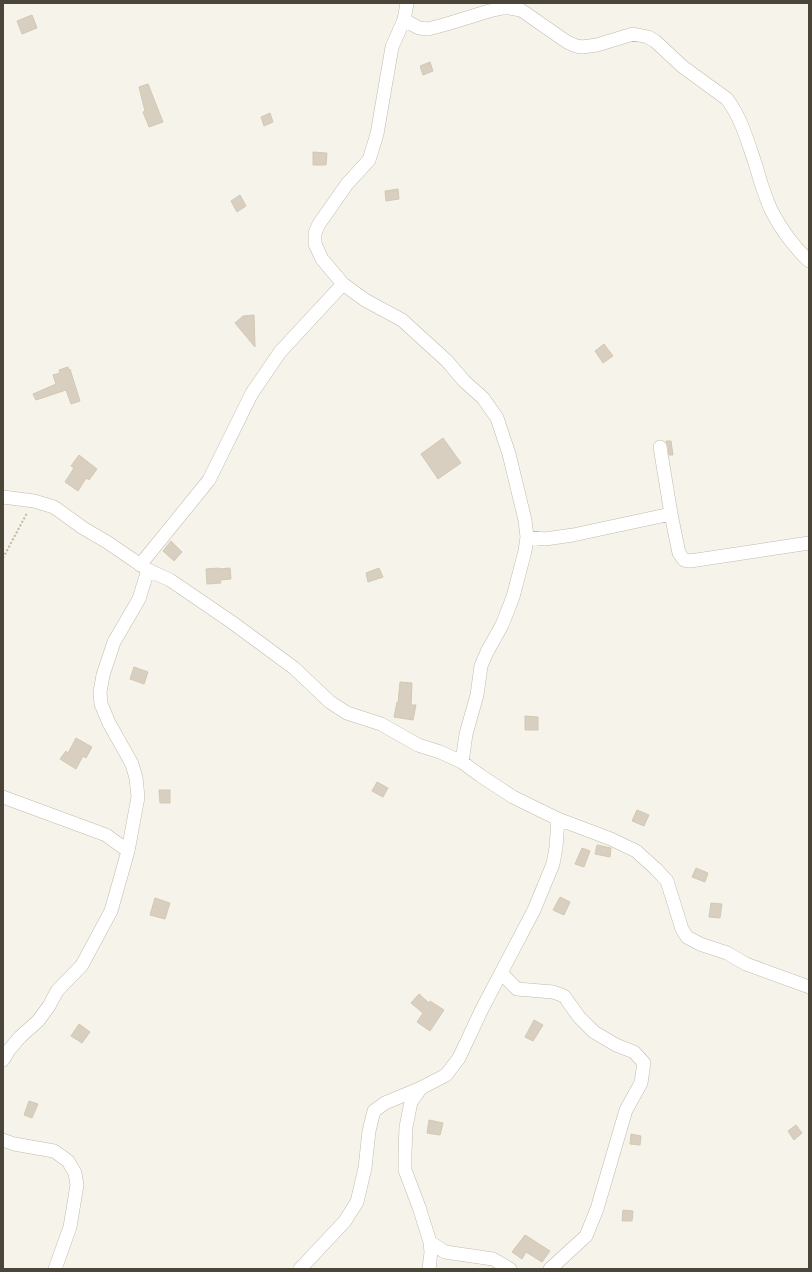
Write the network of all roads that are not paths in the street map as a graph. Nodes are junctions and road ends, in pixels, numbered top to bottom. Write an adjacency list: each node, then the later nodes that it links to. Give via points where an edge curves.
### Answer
1 (407, 3): 2 (street)
2 (404, 20): 3 (street, via 418,28 428,29 489,11 510,8 520,10 576,46 597,45 633,34 655,41 683,67 732,105 771,209); 4 (street, via 392,47 377,134 369,160 347,184 315,233 315,244 322,258)
3 (809, 262)
4 (343, 284): 8 (street, via 365,300 402,320 483,398 497,418 509,454); 10 (street, via 280,352 252,393 209,480)
5 (660, 447): 7 (street)
6 (3, 497): 10 (street, via 54,507)
7 (671, 514): 8 (street, via 573,535 545,539); 9 (street, via 679,553 684,560)
8 (527, 537): 11 (street, via 512,597 502,625 481,666)
9 (809, 543)
10 (144, 568): 11 (street, via 170,580 234,623 294,668 330,702 347,713 381,724 418,745); 14 (street, via 139,599 114,642 100,692 106,717 132,764 136,778 138,797)
11 (462, 762): 13 (street, via 514,797)
12 (3, 797): 14 (street, via 106,835)
13 (558, 819): 15 (street, via 553,864 534,910); 16 (street, via 636,851 656,869 667,881 682,929 687,937 727,953 746,964)
14 (128, 851): 17 (street, via 111,911 82,965)
15 (501, 973): 18 (street, via 459,1058 446,1074); 25 (street, via 517,989 553,992 564,996 594,1032 634,1052 644,1063 641,1083 626,1110 586,1236)
16 (809, 987)
17 (3, 1060)
18 (421, 1088): 20 (street, via 411,1102 406,1127 405,1170); 22 (street, via 385,1103 374,1111 357,1202 345,1221)
19 (3, 1140): 21 (street, via 54,1151 68,1161 75,1173 77,1186 70,1227)
20 (430, 1242): 23 (street); 24 (street, via 445,1252 493,1259)
21 (55, 1269)
22 (300, 1269)
23 (428, 1269)
24 (510, 1269)
25 (550, 1269)

